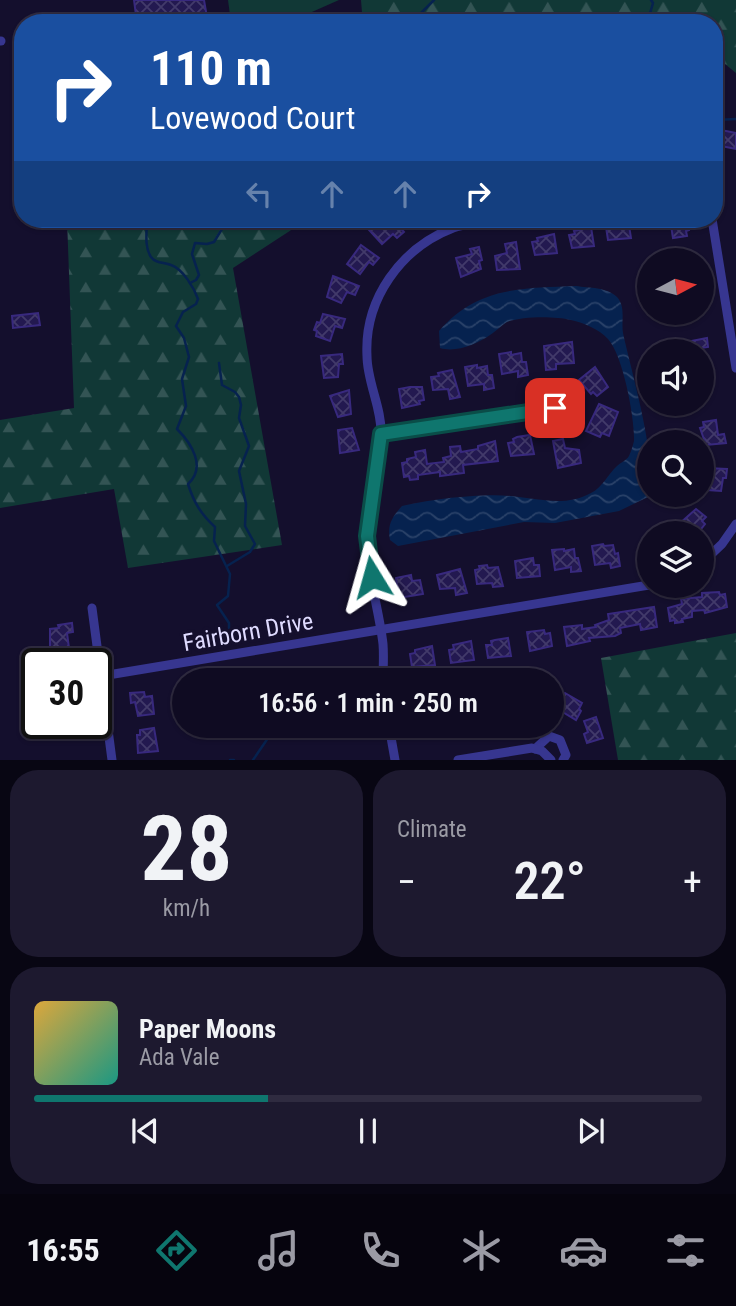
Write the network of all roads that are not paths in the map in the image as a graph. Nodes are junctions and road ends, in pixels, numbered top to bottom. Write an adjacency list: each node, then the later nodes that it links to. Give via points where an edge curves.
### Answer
1 (458, 228): 5 (street, via 421,245 380,293 366,355)
2 (713, 228): 3 (street)
3 (736, 368)
4 (555, 408): 5 (street)
5 (381, 434): 11 (street, via 367,536)
6 (736, 524): 7 (street)
7 (733, 538): 8 (street)
8 (714, 554)
9 (637, 587): 11 (street, Fairborn Drive)
10 (92, 608): 12 (street)
11 (380, 629): 13 (street); 14 (street, Fairborn Drive)
12 (98, 648)
13 (382, 668)
14 (112, 674)
15 (391, 738): 19 (street)
16 (110, 739): 18 (street)
17 (539, 750): 20 (street); 21 (street); 22 (street, via 549,736 560,740 566,755)
18 (112, 760)
19 (395, 760)
20 (458, 760)
21 (551, 760)
22 (562, 760)

